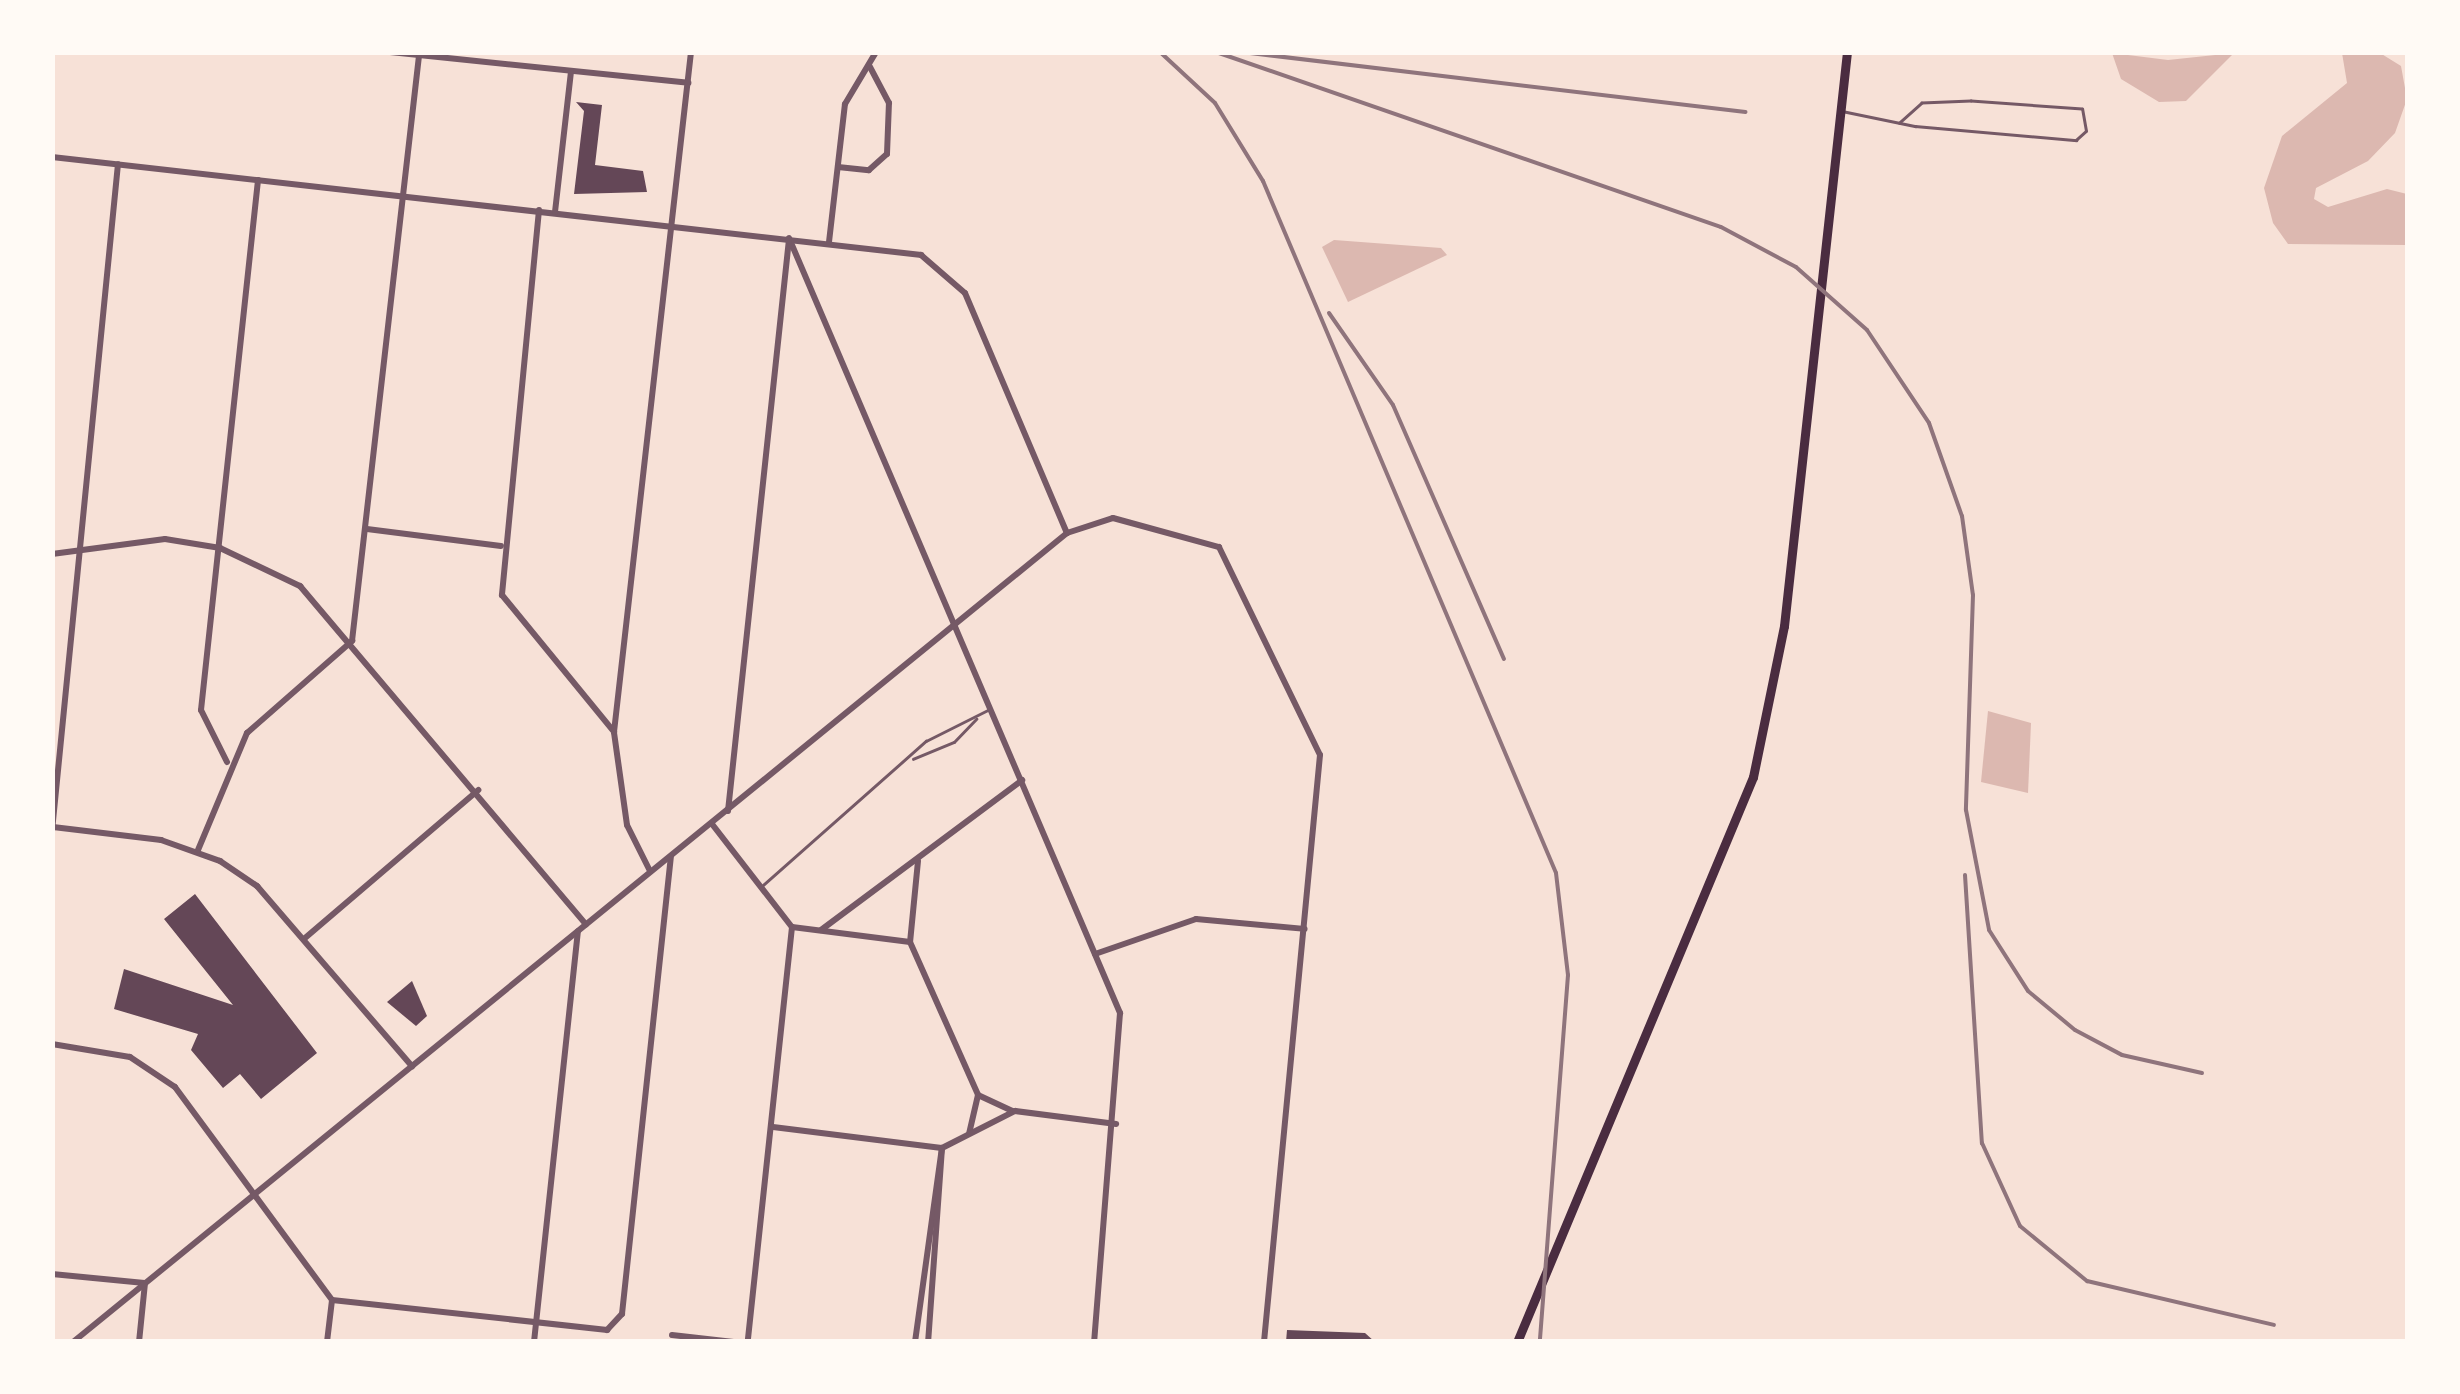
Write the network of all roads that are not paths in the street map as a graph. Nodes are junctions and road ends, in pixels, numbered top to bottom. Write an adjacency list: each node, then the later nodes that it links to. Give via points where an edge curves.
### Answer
1 (390, 52): 5 (street)
2 (691, 52): 8 (street)
3 (876, 52): 6 (street)
4 (1847, 52): 9 (main road)
5 (419, 56): 7 (street); 15 (street)
6 (870, 67): 13 (street, via 845,104); 13 (street, via 889,103 887,154 870,170)
7 (571, 72): 8 (street); 17 (street)
8 (688, 83): 18 (street)
9 (1841, 111): 10 (lane); 76 (main road, via 1784,626 1752,777)
10 (1900, 123): 10 (lane, via 2076,140 2086,131 2082,108 1971,101 1922,104)
11 (52, 158): 12 (street)
12 (118, 164): 14 (street); 25 (street)
13 (838, 167): 20 (street)
14 (258, 180): 15 (street); 24 (street)
15 (402, 196): 16 (street); 21 (street)
16 (539, 210): 17 (street); 23 (street)
17 (555, 212): 18 (street)
18 (673, 225): 19 (street); 31 (street)
19 (789, 238): 20 (street); 27 (street); 36 (street)
20 (830, 242): 22 (street, via 921,254 952,275)
21 (367, 529): 23 (street); 28 (street)
22 (1067, 533): 27 (street); 47 (street, via 1113,518 1162,528 1219,546 1239,572 1320,755)
23 (501, 546): 31 (street, via 510,610)
24 (220, 548): 25 (street, via 166,539); 28 (street, via 300,586); 33 (street, via 200,710)
25 (75, 550): 26 (street); 38 (street)
26 (52, 554)
27 (958, 628): 29 (street); 36 (street)
28 (352, 641): 33 (street, via 276,701); 35 (street)
29 (992, 708): 30 (lane); 34 (street)
30 (978, 717): 32 (lane, via 954,742); 32 (lane, via 940,730)
31 (614, 732): 42 (street, via 627,825)
32 (911, 760): 43 (lane)
33 (227, 762): 39 (street)
34 (1022, 780): 41 (street); 51 (street)
35 (478, 790): 44 (street); 49 (street)
36 (728, 811): 37 (street)
37 (712, 824): 40 (street); 43 (street)
38 (53, 828): 39 (street)
39 (198, 850): 49 (street, via 257,886)
40 (671, 856): 42 (street); 64 (street, via 622,1314 606,1330)
41 (918, 861): 46 (street); 50 (street)
42 (650, 872): 44 (street)
43 (760, 887): 45 (street)
44 (586, 924): 48 (street)
45 (792, 926): 46 (street); 57 (street)
46 (821, 930): 50 (street)
47 (1305, 930): 51 (street, via 1196,919); 75 (street)
48 (578, 931): 53 (street); 64 (street)
49 (305, 938): 53 (street)
50 (910, 942): 54 (street)
51 (1095, 954): 56 (street, via 1124,1040)
52 (52, 1044): 60 (street, via 104,1049 158,1072)
53 (412, 1066): 60 (street)
54 (978, 1095): 55 (street); 58 (street)
55 (1015, 1112): 56 (street); 58 (street)
56 (1116, 1124): 74 (street)
57 (773, 1127): 59 (street); 71 (street)
58 (970, 1133): 59 (street)
59 (942, 1148): 72 (street); 73 (street)
60 (254, 1189): 62 (street); 63 (street)
61 (52, 1274): 62 (street)
62 (145, 1284): 66 (street); 67 (street)
63 (332, 1300): 64 (street); 68 (street)
64 (536, 1322): 69 (street)
65 (672, 1335): 70 (street)
66 (73, 1342)
67 (139, 1342)
68 (327, 1342)
69 (534, 1342)
70 (734, 1342)
71 (748, 1342)
72 (915, 1342)
73 (928, 1342)
74 (1094, 1342)
75 (1264, 1342)
76 (1516, 1342)

